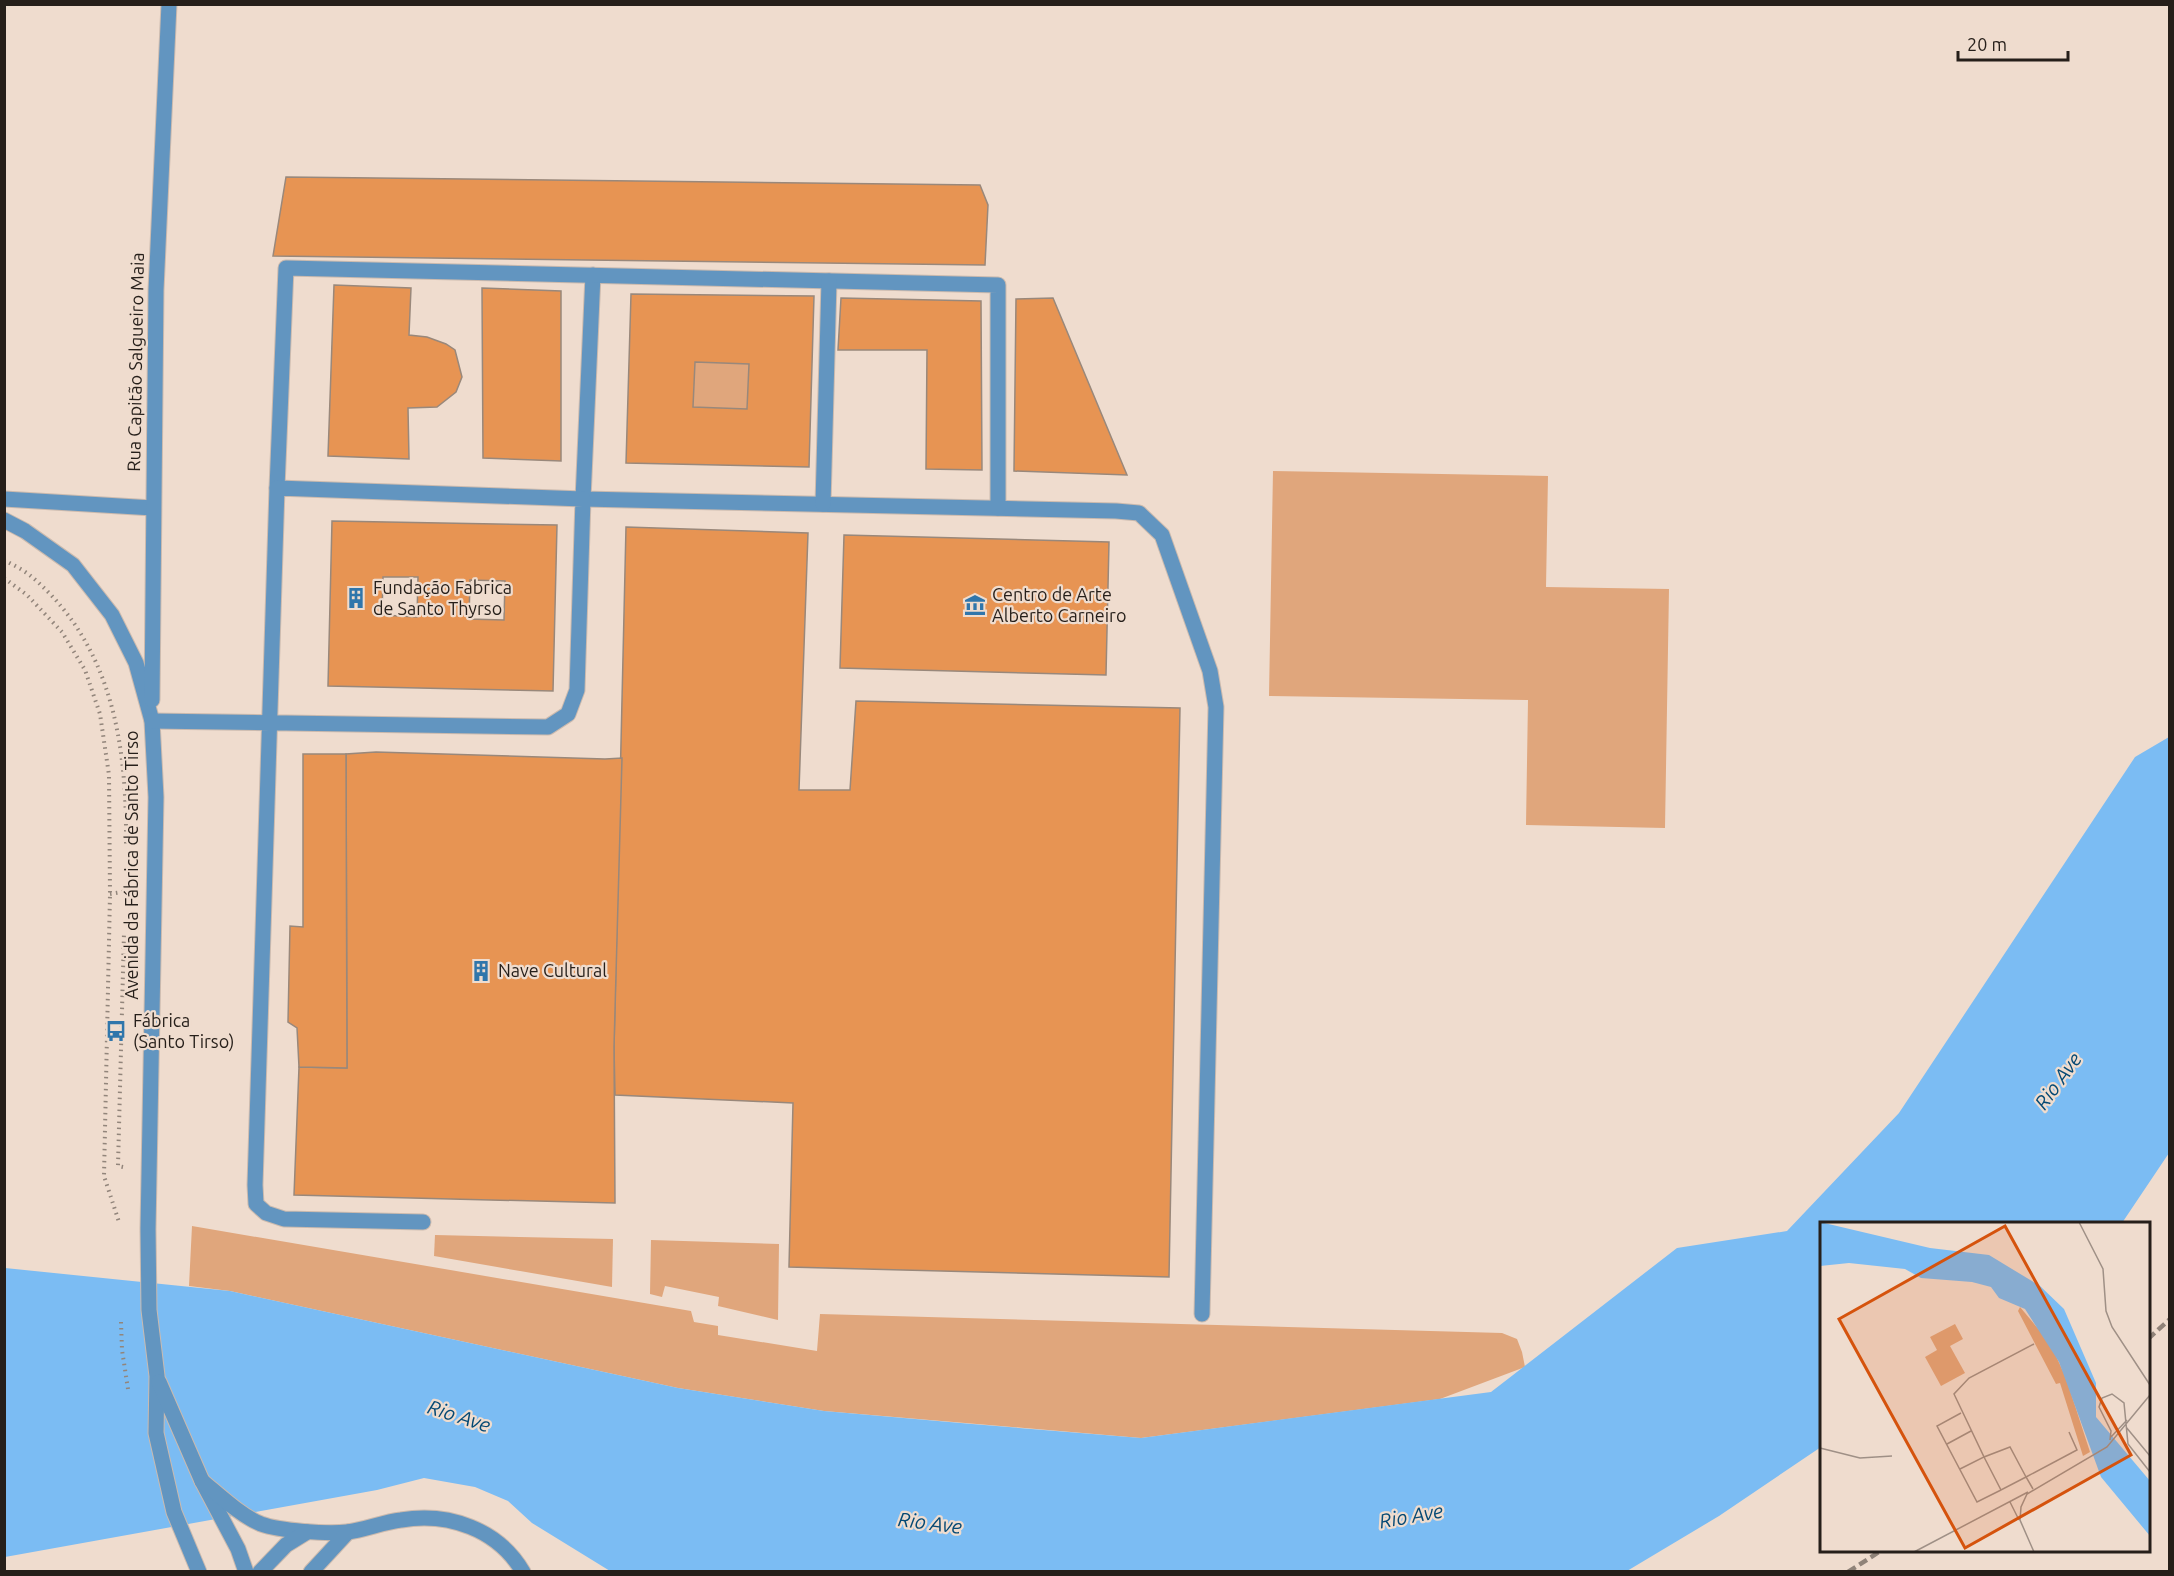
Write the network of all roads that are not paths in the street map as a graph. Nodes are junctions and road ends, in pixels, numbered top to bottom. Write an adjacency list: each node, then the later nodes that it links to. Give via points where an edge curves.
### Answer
1 (169, 4): 8 (street, Rua Capitão Salgueiro Maia, via 156,290)
2 (593, 275): 3 (street); 4 (street, via 286,268); 6 (street)
3 (829, 281): 7 (street); 9 (street, via 998,285)
4 (277, 488): 6 (street); 12 (street)
5 (4, 499): 8 (street)
6 (582, 499): 7 (street); 12 (street, via 577,690 568,714 548,727)
7 (823, 504): 9 (street)
8 (153, 508): 11 (street, Rua Capitão Salgueiro Maia)
9 (998, 508): 14 (street, via 1139,513 1162,535 1209,671 1216,707)
10 (4, 520): 11 (street, Avenida da Fábrica de Santo Tirso, via 73,565 112,615 136,663)
11 (152, 720): 12 (street); 15 (street, Avenida da Fábrica de Santo Tirso, via 156,797 148,1229 149,1310)
12 (269, 722): 13 (street, via 256,1204 266,1213 284,1219)
13 (423, 1222)
14 (1202, 1314)
15 (157, 1376): 16 (street, Avenida da Fábrica de Santo Tirso); 19 (street, Avenida da Fábrica de Santo Tirso, via 156,1433 174,1512)
16 (202, 1481): 17 (street, Avenida da Fábrica de Santo Tirso, via 261,1524); 20 (street, Avenida da Fábrica de Santo Tirso)
17 (307, 1532): 18 (street, Avenida da Fábrica de Santo Tirso); 21 (street, via 286,1545)
18 (348, 1532): 22 (street); 23 (street, Avenida da Fábrica de Santo Tirso, via 402,1519 443,1518 483,1532 515,1558)
19 (198, 1572)
20 (246, 1572)
21 (260, 1572)
22 (311, 1572)
23 (523, 1572)

